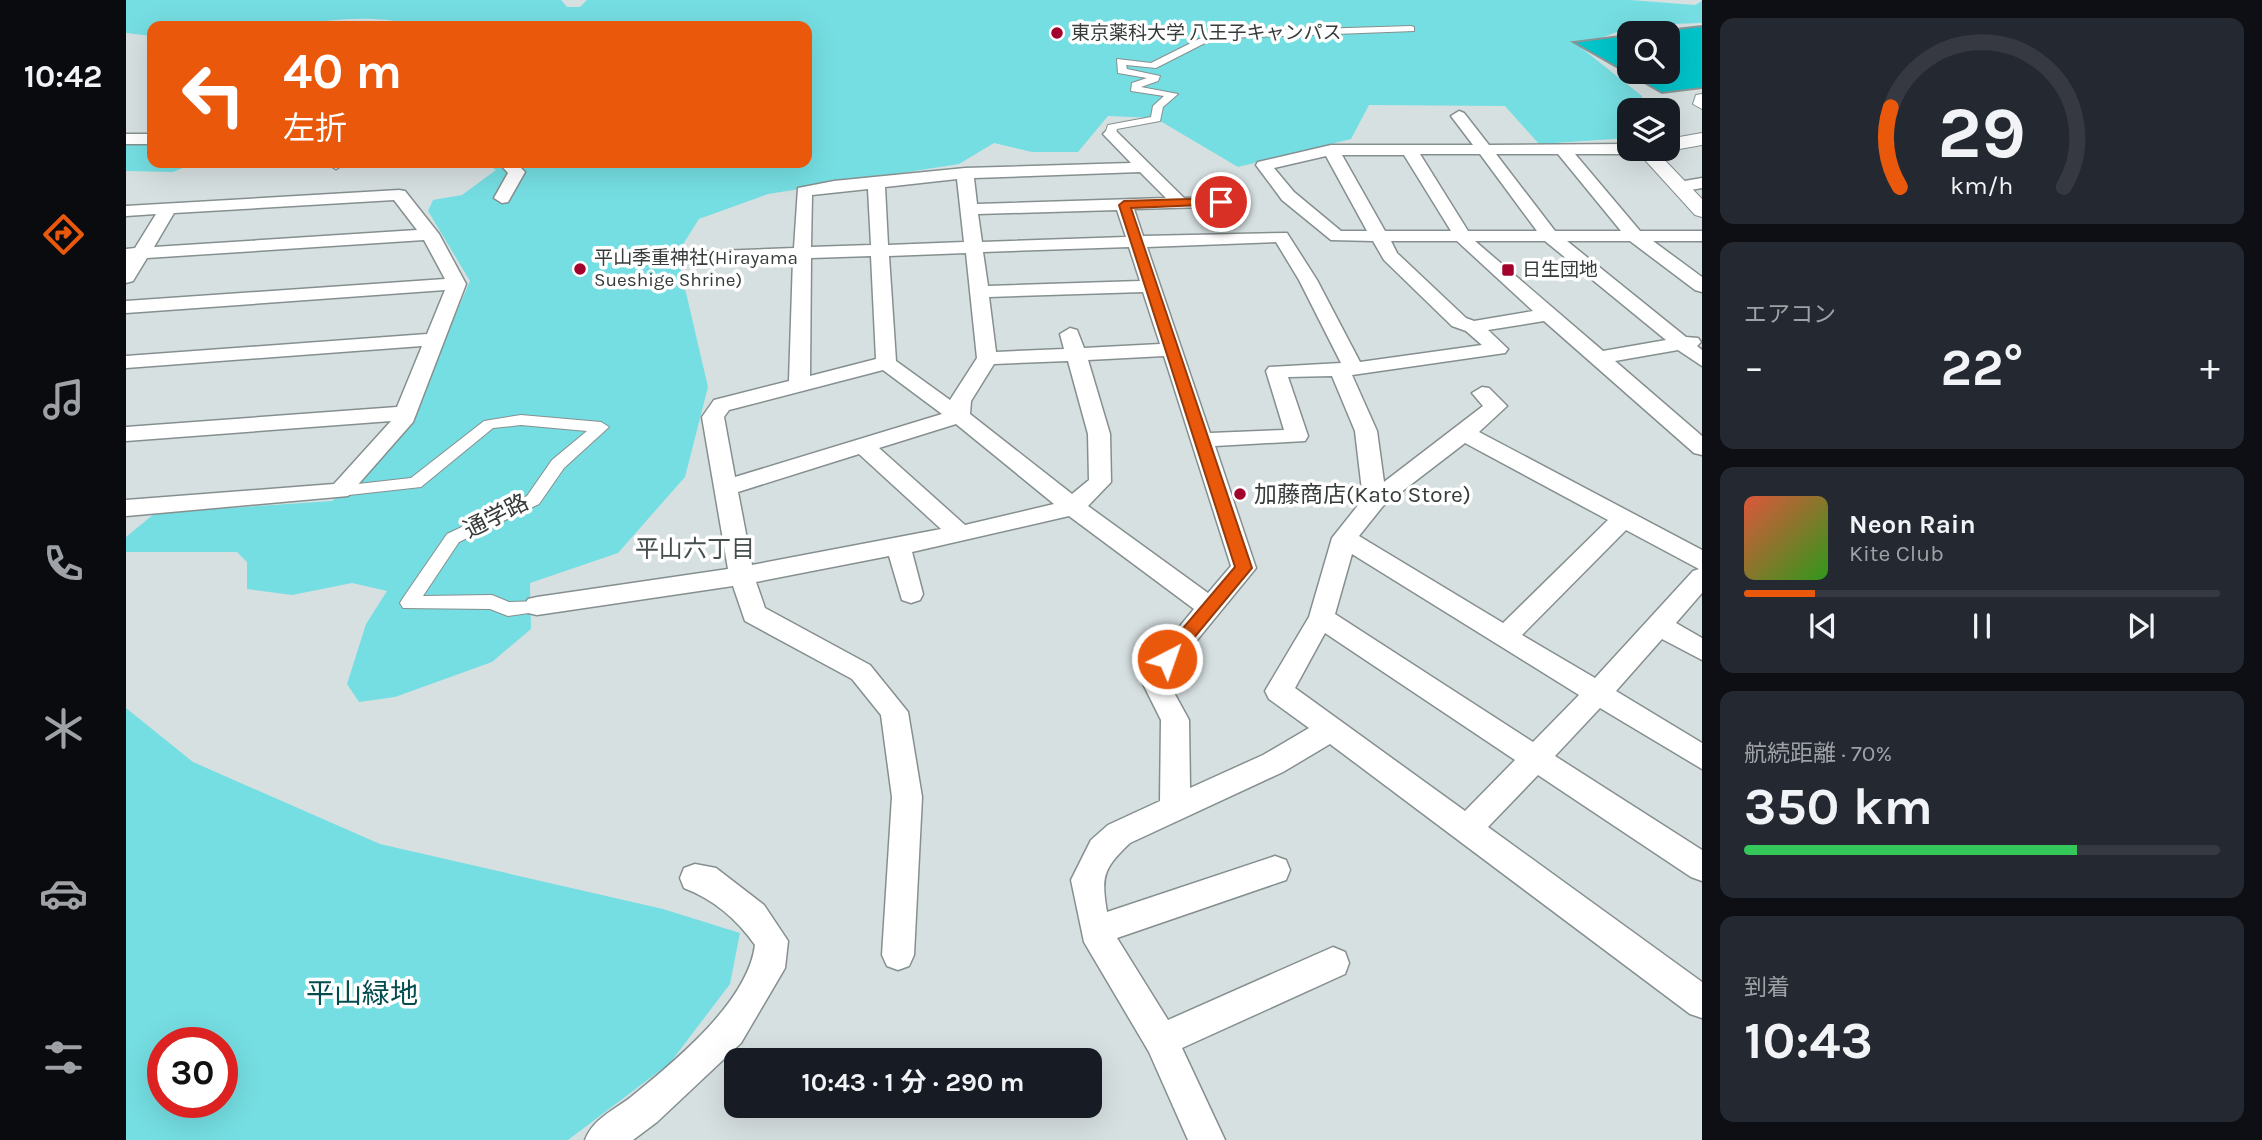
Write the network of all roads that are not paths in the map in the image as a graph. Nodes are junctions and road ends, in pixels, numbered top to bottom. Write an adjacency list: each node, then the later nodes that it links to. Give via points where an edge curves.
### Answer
1 (1411, 29): 3 (street, via 1227,36 1202,41 1152,66 1121,61 1122,71 1154,76 1135,89 1173,94 1158,106 1156,119 1121,124 1112,127)
2 (1459, 116): 11 (street)
3 (1111, 134): 14 (street)
4 (126, 139): 5 (street)
5 (147, 139)
6 (1702, 139): 7 (street)
7 (1680, 143)
8 (1331, 149): 10 (street); 29 (street); 29 (street, via 1264,165 1288,196 1337,236)
9 (1617, 149): 12 (street)
10 (1409, 150): 11 (street); 31 (street)
11 (1485, 150): 12 (street); 32 (street)
12 (1563, 150): 33 (street)
13 (1655, 161): 19 (street)
14 (1144, 167): 16 (street); 22 (street)
15 (513, 168): 20 (street, via 517,172)
16 (965, 173): 17 (street); 25 (street)
17 (876, 183): 36 (street); 37 (street, via 804,192)
18 (1702, 183): 19 (street)
19 (1679, 187): 27 (street)
20 (502, 198)
21 (1241, 201): 22 (street)
22 (1180, 203): 23 (street)
23 (1124, 205): 25 (street); 34 (street)
24 (168, 209): 26 (street); 28 (street, via 399,195); 38 (street)
25 (970, 209): 35 (street)
26 (126, 211)
27 (1702, 211)
28 (430, 233): 38 (street); 41 (street)
29 (1378, 236): 31 (street); 47 (street, via 1390,256 1459,322)
30 (1702, 236): 33 (street)
31 (1463, 237): 32 (street); 46 (street)
32 (1551, 237): 33 (street); 51 (street)
33 (1636, 237): 43 (street)
34 (1136, 242): 35 (street); 42 (street); 58 (street, via 1281,237 1308,280)
35 (974, 247): 36 (street); 44 (street)
36 (878, 251): 37 (street); 57 (street)
37 (803, 253): 39 (street); 59 (street)
38 (133, 254): 40 (street)
39 (689, 257)
40 (126, 277)
41 (457, 284): 45 (street); 48 (street)
42 (1150, 286): 44 (street); 52 (street)
43 (1702, 286)
44 (979, 292): 53 (street)
45 (126, 307)
46 (1550, 314): 47 (street); 54 (street)
47 (1473, 327): 58 (street, via 1497,349)
48 (434, 339): 56 (street); 61 (street)
49 (1702, 340): 51 (street)
50 (1073, 344): 52 (street); 53 (street); 72 (street, via 1099,434 1100,482)
51 (1681, 344): 54 (street); 55 (street)
52 (1171, 350): 65 (street)
53 (987, 358): 62 (street, via 960,401)
54 (1600, 358): 67 (street)
55 (1702, 360)
56 (126, 362)
57 (886, 363): 59 (street); 62 (street)
58 (1347, 369): 65 (street, via 1276,371 1297,436); 70 (street, via 1366,431)
59 (799, 387): 68 (street, via 720,405 713,417)
60 (1482, 393): 63 (street, via 1496,406)
61 (405, 413): 64 (street); 69 (street)
62 (959, 416): 66 (street); 72 (street)
63 (1464, 433): 70 (street); 74 (street)
64 (126, 434)
65 (1200, 440): 84 (street, via 1244,568)
66 (864, 446): 68 (street); 76 (street)
67 (1702, 448)
68 (724, 488): 80 (street)
69 (340, 491): 71 (street); 83 (street, 通学路, via 415,483 489,424 521,420 601,427 558,464 533,500 453,538 410,603 492,602 508,609)
70 (1375, 500): 77 (street)
71 (152, 506): 73 (street); 75 (street)
72 (1073, 507): 76 (street, 通学路); 84 (street)
73 (126, 508)
74 (1623, 519): 79 (street); 87 (street)
75 (126, 523)
76 (961, 534): 78 (street, 通学路)
77 (1344, 538): 85 (street); 87 (street)
78 (899, 546): 80 (street, 通学路); 82 (street)
79 (1702, 561)
80 (742, 576): 83 (street, 通学路); 99 (street, via 754,614 861,672 894,712 907,797)
81 (1702, 577): 86 (street)
82 (911, 594)
83 (537, 607)
84 (1211, 608): 93 (street, via 1152,676 1175,720)
85 (1321, 618): 90 (street, via 1279,691); 92 (street)
86 (1660, 626): 88 (street); 89 (street)
87 (1505, 636): 89 (street)
88 (1702, 650)
89 (1599, 692): 91 (street); 92 (street)
90 (1329, 730): 93 (street, via 1298,753 1250,778); 94 (street)
91 (1702, 757)
92 (1534, 758): 94 (street); 95 (street)
93 (1175, 808): 98 (street, via 1119,834 1102,850 1086,880)
94 (1467, 829): 101 (street)
95 (1702, 867)
96 (1275, 870): 98 (street)
97 (695, 878): 103 (street, via 705,878 753,915 772,941 769,968 729,1031)
98 (1095, 931): 102 (street)
99 (898, 955)
100 (1333, 963): 102 (street)
101 (1702, 1002)
102 (1161, 1040): 104 (street)
103 (603, 1140)
104 (1207, 1140)

